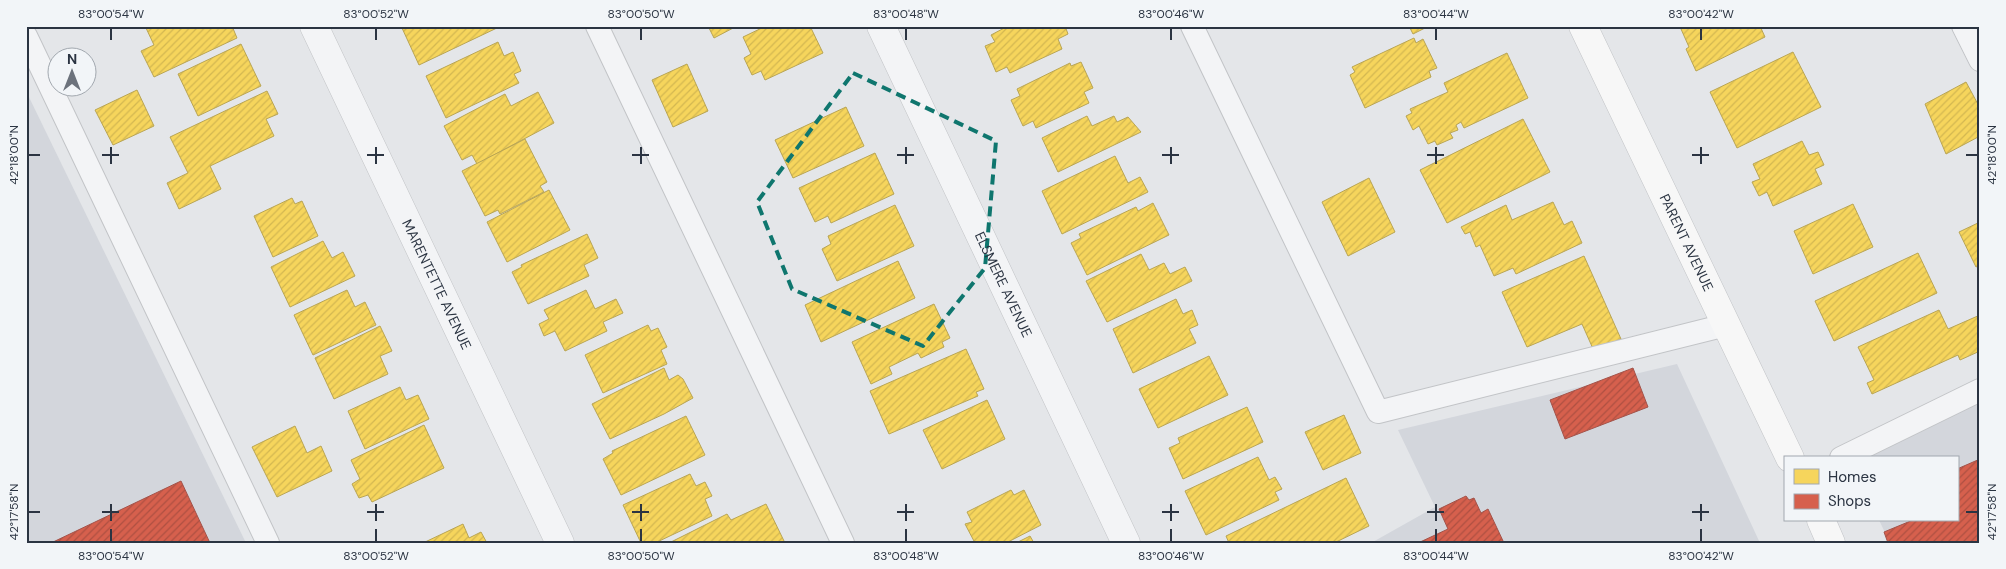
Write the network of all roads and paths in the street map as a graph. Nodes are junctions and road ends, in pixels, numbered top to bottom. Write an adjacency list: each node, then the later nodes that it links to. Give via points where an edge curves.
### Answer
1 (314, 26): 15 (street, MARENTETTE AVENUE)
2 (597, 26): 16 (lane)
3 (881, 26): 17 (street, ELSMERE AVENUE)
4 (1192, 26): 9 (lane, via 1378,412)
5 (1583, 26): 9 (street, PARENT AVENUE)
6 (1963, 26): 8 (lane)
7 (26, 36): 14 (lane)
8 (1980, 60)
9 (1726, 325): 11 (street, PARENT AVENUE)
10 (1980, 390): 12 (lane)
11 (1789, 456)
12 (1845, 456)
13 (1821, 522): 18 (street)
14 (268, 543)
15 (560, 543)
16 (843, 543)
17 (1126, 543)
18 (1831, 543)

